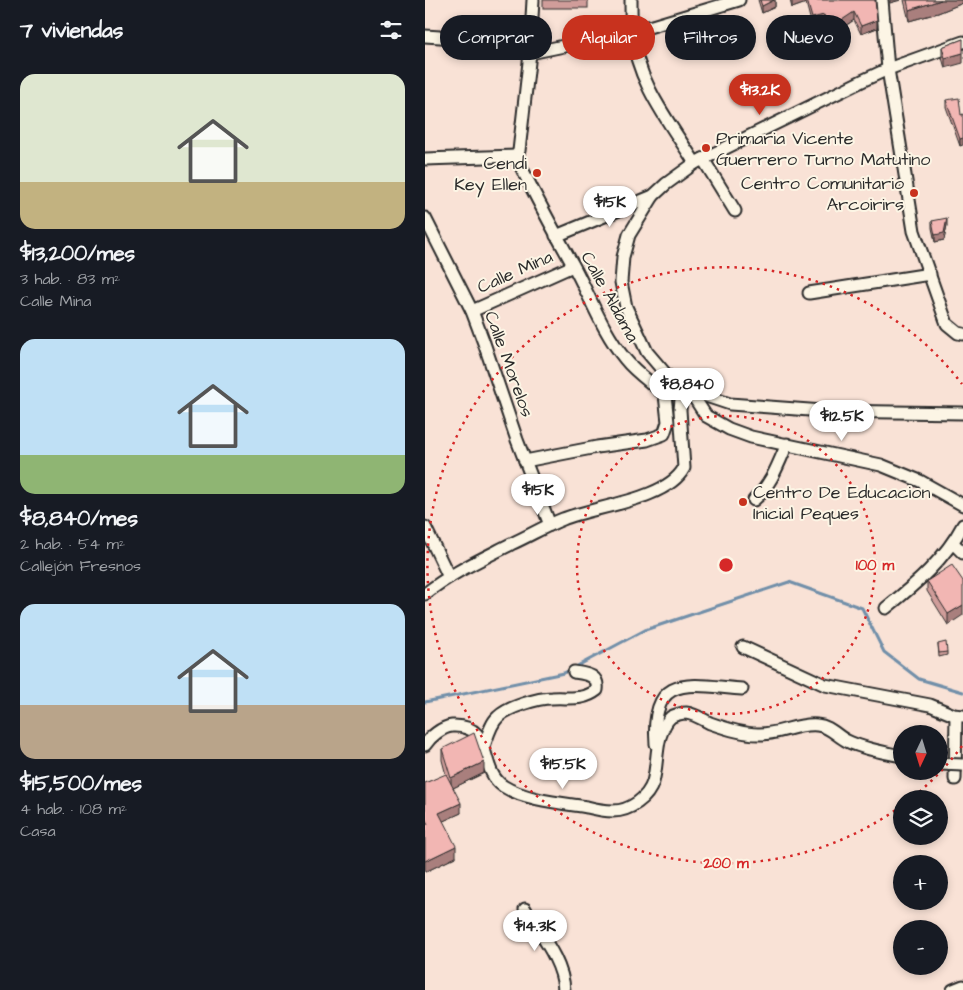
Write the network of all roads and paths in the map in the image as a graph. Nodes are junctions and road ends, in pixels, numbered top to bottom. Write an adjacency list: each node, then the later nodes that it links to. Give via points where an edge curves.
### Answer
1 (533, 0): 6 (street)
2 (631, 0): 7 (street)
3 (739, 0): 5 (street)
4 (882, 0): 14 (street)
5 (699, 5): 8 (street)
6 (532, 15)
7 (631, 15)
8 (655, 22)
9 (425, 36): 10 (street)
10 (440, 38)
11 (963, 42): 14 (street, Calle Mina)
12 (529, 60): 15 (street)
13 (638, 60): 17 (street, via 652,96)
14 (887, 69): 17 (street, Calle Mina); 23 (street, via 914,231)
15 (516, 156): 16 (street); 21 (street, Calle Aldama)
16 (425, 159)
17 (699, 161): 18 (street, Calle Mina); 19 (street)
18 (653, 196): 21 (street, Calle Mina); 27 (street, via 629,235 621,282 626,307 647,352)
19 (735, 211)
20 (425, 218): 25 (street, Calle Morelos)
21 (556, 236): 22 (street, Calle Aldama)
22 (573, 266): 25 (street, Calle Mina); 28 (street, Calle Aldama, via 597,316 625,359)
23 (930, 274): 24 (street); 26 (street, via 947,324)
24 (809, 293)
25 (472, 311): 31 (street, Calle Morelos)
26 (963, 334)
27 (683, 388): 28 (street); 29 (street, via 731,404 823,411); 30 (street, via 706,416 729,429); 34 (street, via 680,410 684,468 680,476 657,491)
28 (665, 395): 31 (street, via 665,434)
29 (963, 413)
30 (787, 444): 32 (street, via 770,482); 33 (street, via 881,465)
31 (525, 461): 34 (street, Calle Morelos)
32 (754, 500)
33 (962, 503)
34 (550, 525): 39 (street)
35 (963, 525): 37 (street)
36 (425, 528): 39 (street)
37 (953, 543): 38 (street); 41 (street, via 913,587)
38 (963, 553)
39 (449, 577): 40 (street)
40 (425, 594)
41 (886, 608)
42 (743, 647): 45 (street, via 825,685 929,705)
43 (574, 672): 47 (street, via 595,678 597,690 580,698 533,701 505,713 497,718)
44 (742, 689): 48 (street, via 676,687 661,700 655,722)
45 (960, 716): 52 (street)
46 (425, 745): 47 (street, via 448,726 465,726 477,733)
47 (483, 749): 48 (street, via 493,774 514,793 614,812 632,807 645,796 653,782)
48 (657, 749): 49 (street, via 671,717 685,713 756,734 774,734 818,725 834,731 845,741)
49 (893, 754)
50 (948, 764): 51 (street, bridge)
51 (963, 765)
52 (955, 779)
53 (525, 909): 55 (street, via 555,958)
54 (963, 986): 56 (street)
55 (564, 990)
56 (953, 990)

